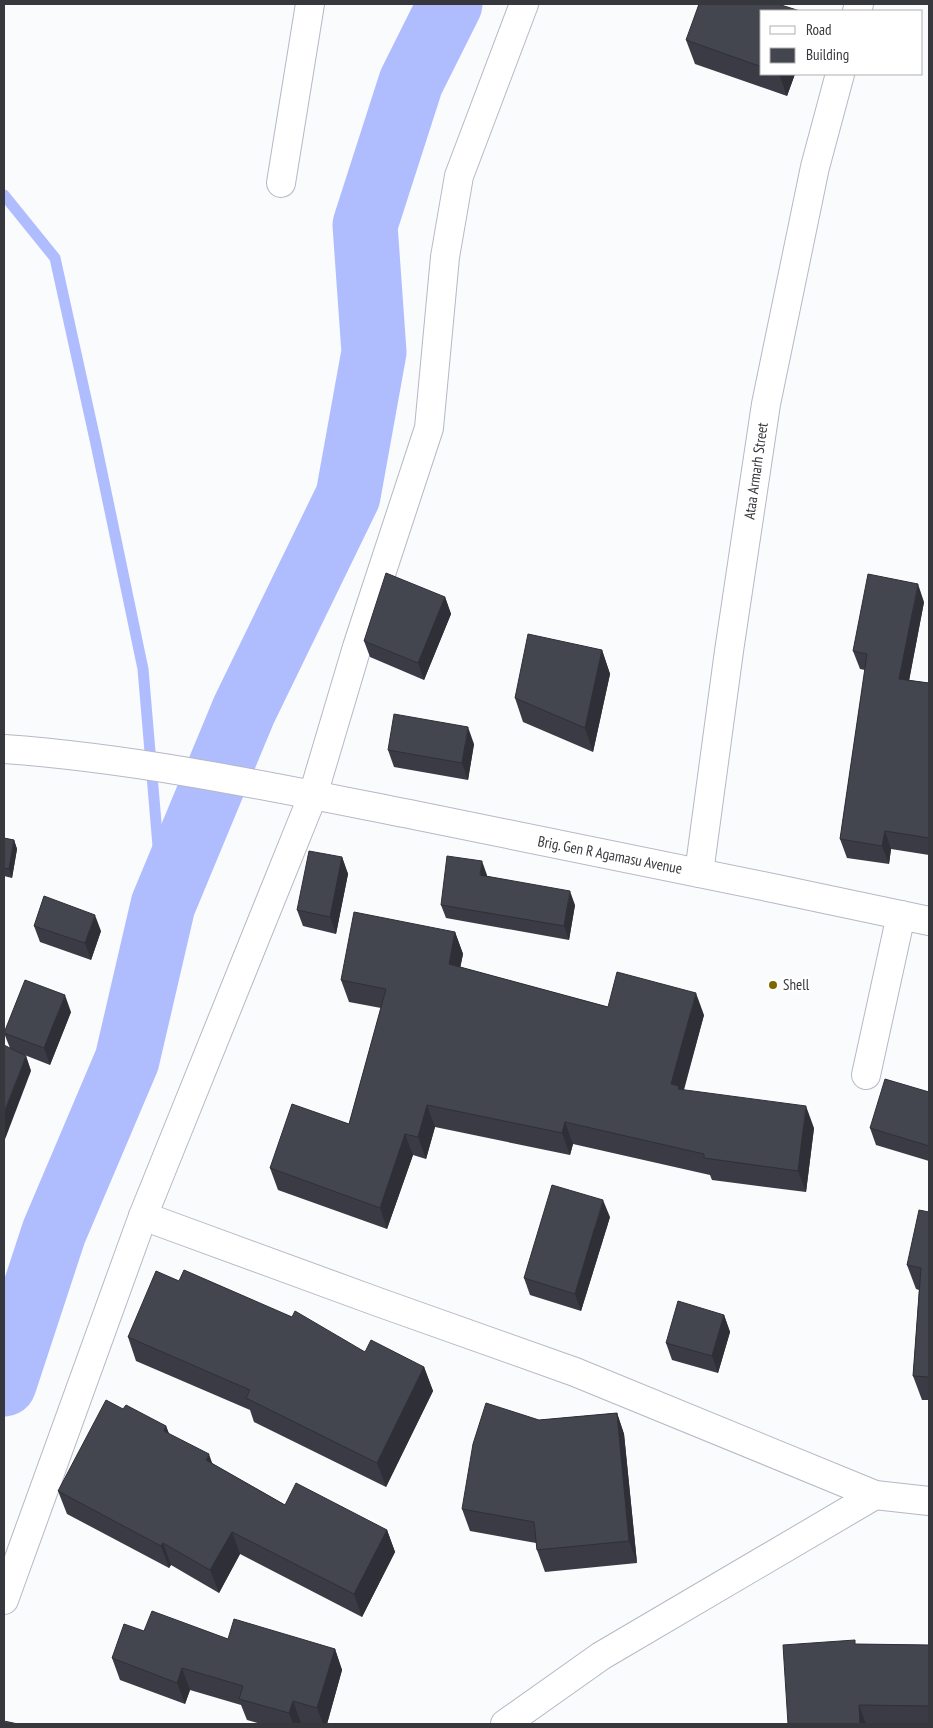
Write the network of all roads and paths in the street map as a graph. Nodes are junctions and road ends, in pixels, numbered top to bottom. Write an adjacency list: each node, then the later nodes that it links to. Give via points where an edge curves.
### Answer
1 (310, 4): 4 (street)
2 (524, 4): 6 (street, via 458,176 446,257 429,428 357,647)
3 (840, 75): 7 (street, Ataa Armarh Street, via 815,167 766,404)
4 (281, 183)
5 (4, 749): 6 (street, Brig. Gen R Agamasu Avenue, via 120,761)
6 (301, 793): 7 (street, Brig. Gen R Agamasu Avenue); 11 (street)
7 (699, 872): 8 (street, Brig. Gen R Agamasu Avenue)
8 (901, 915): 9 (street, Brig. Gen R Agamasu Avenue); 10 (street)
9 (929, 921)
10 (866, 1075)
11 (143, 1216): 12 (street, via 575,1372); 14 (street)
12 (875, 1495): 13 (street); 15 (street, via 601,1656)
13 (929, 1501)
14 (4, 1600)
15 (505, 1724)

